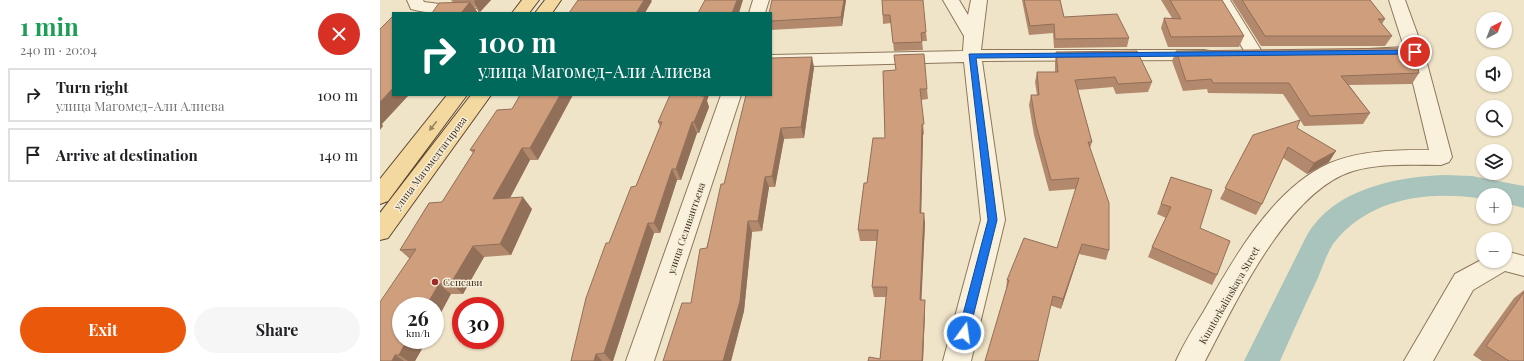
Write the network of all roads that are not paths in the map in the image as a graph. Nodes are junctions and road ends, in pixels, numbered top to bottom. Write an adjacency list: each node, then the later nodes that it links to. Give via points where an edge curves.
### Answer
1 (415, 0): 9 (street, via 417,6)
2 (531, 0): 10 (main road)
3 (553, 0): 11 (main road)
4 (761, 0): 12 (street)
5 (952, 0): 13 (street)
6 (979, 0): 13 (street)
7 (1222, 0): 13 (street, via 1263,54)
8 (1397, 0): 14 (street, Kumtorkalinskaya Street)
9 (463, 12)
10 (521, 12)
11 (544, 12)
12 (757, 12)
13 (972, 46): 16 (street); 26 (street, via 993,220)
14 (1415, 52): 15 (street); 27 (street, Kumtorkalinskaya Street, via 1441,157 1355,163 1337,169 1306,188 1253,250)
15 (1359, 53)
16 (772, 61)
17 (456, 96): 20 (main road, улица Магомедтагирова, one-way to 20)
18 (480, 96): 21 (main road, улица Магомедтагирова)
19 (731, 96): 25 (street, улица Селивантьева)
20 (380, 195)
21 (380, 231)
22 (1512, 263): 23 (street)
23 (1524, 266)
24 (1489, 268): 28 (street, via 1464,282)
25 (640, 361)
26 (957, 361)
27 (1190, 361)
28 (1418, 361)

